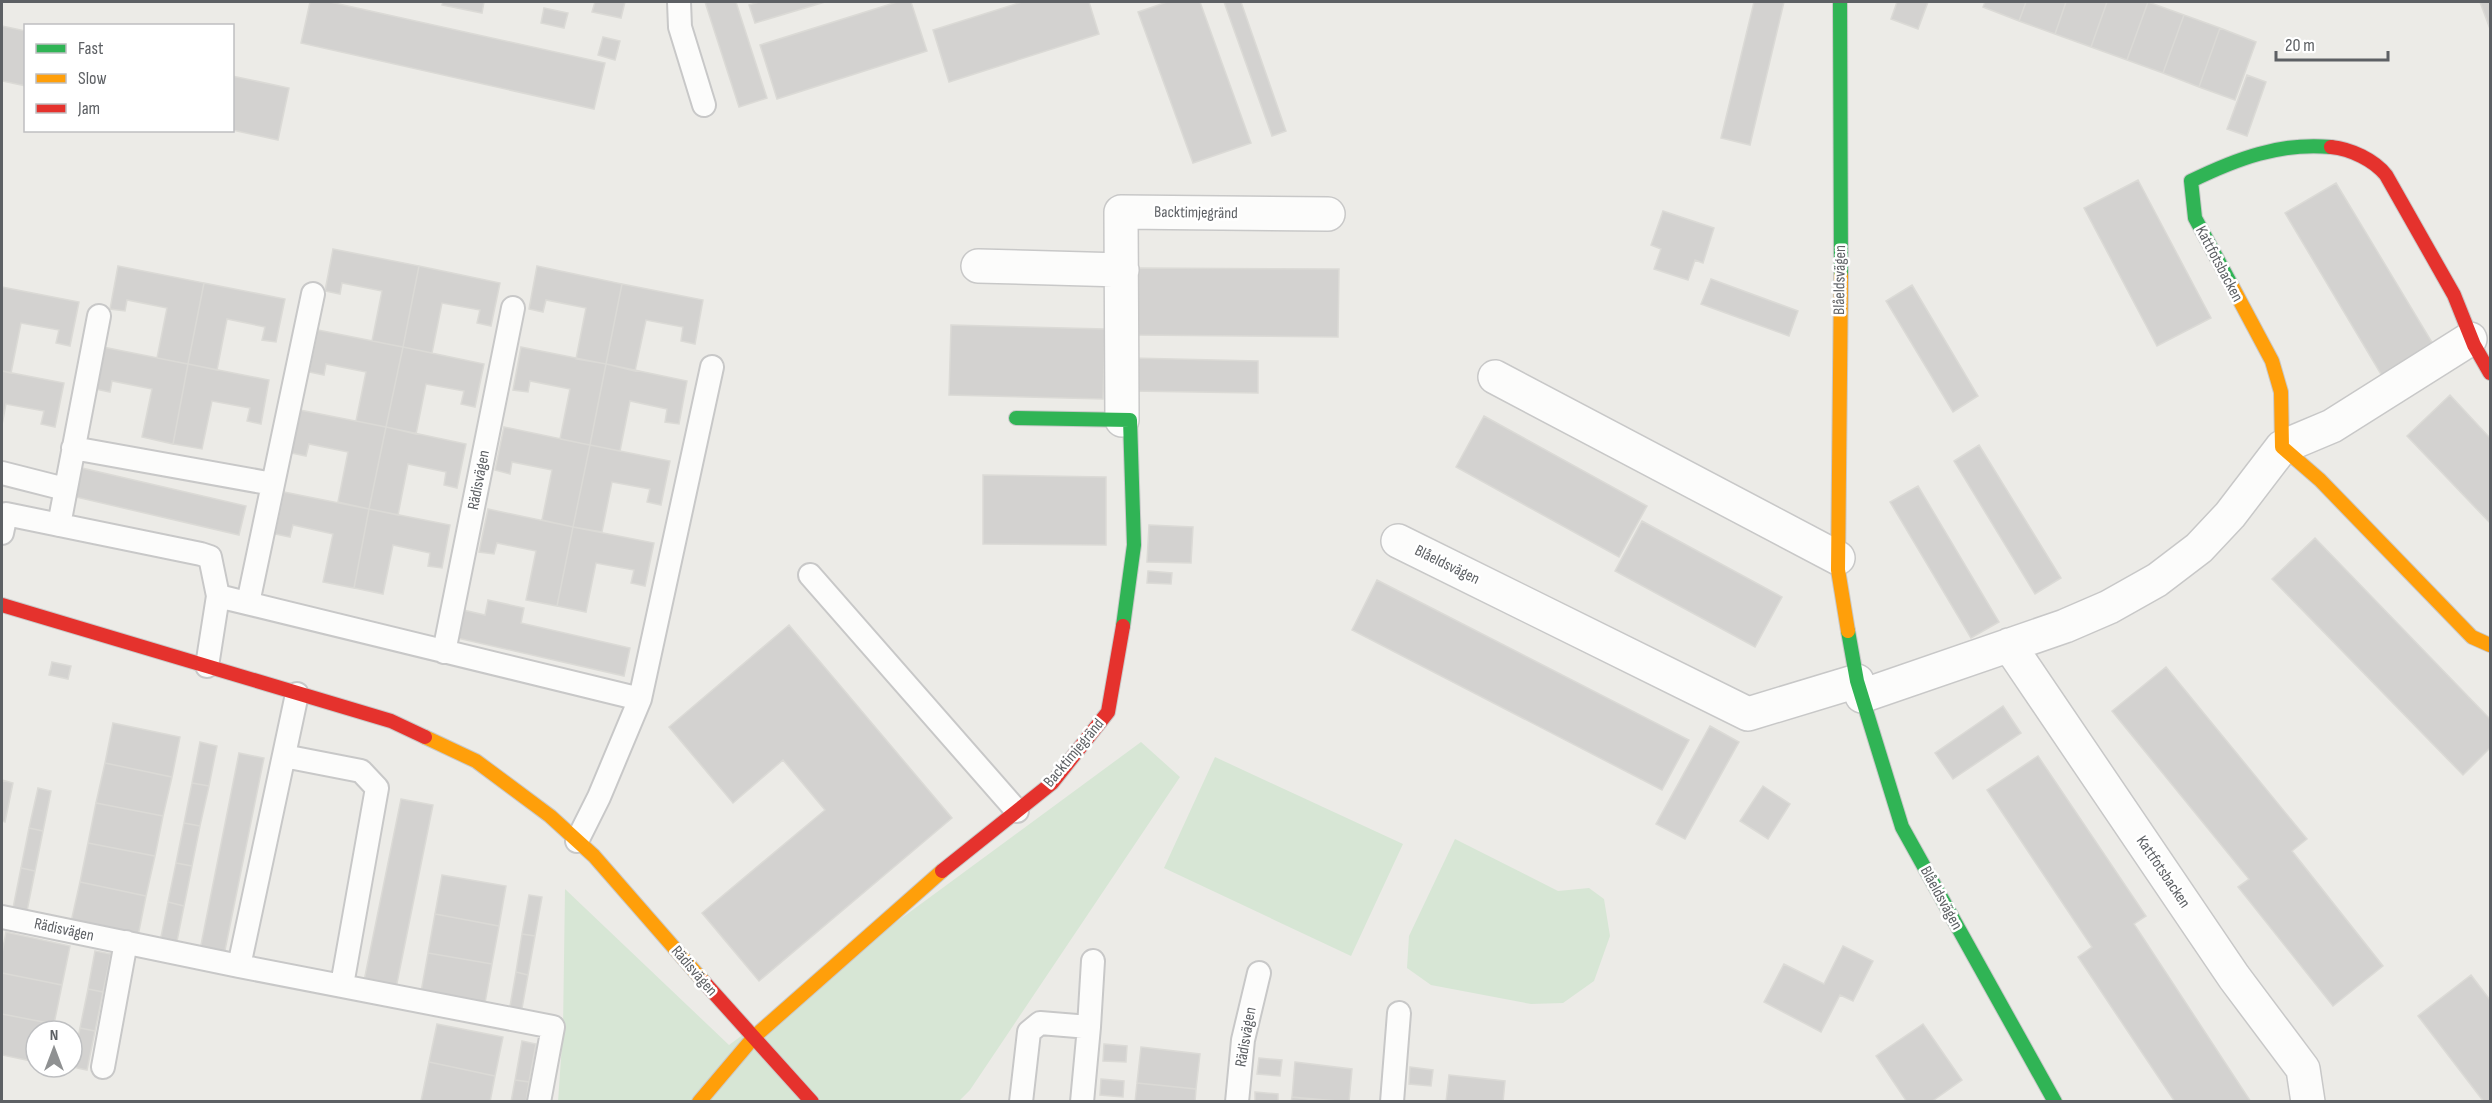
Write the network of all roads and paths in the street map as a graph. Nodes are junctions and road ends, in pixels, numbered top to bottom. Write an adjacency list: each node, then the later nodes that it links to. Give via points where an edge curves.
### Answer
1 (679, 2): 3 (lane, via 680,27)
2 (1840, 2): 24 (street, Blåeldsvägen)
3 (704, 105)
4 (1328, 214): 6 (street, Backtimjegränd, via 1121,212)
5 (978, 266): 6 (street)
6 (1122, 270): 15 (street, Backtimjegränd)
7 (313, 294): 19 (lane)
8 (513, 308): 31 (lane, Rädisvägen)
9 (99, 316): 17 (lane)
10 (2470, 339): 12 (street, Kattfotsbacken); 16 (street, via 2332,426); 16 (street, Kattfotsbacken, via 2454,296 2382,170 2355,151 2323,145 2288,147 2215,168 2191,181 2195,218 2272,361 2281,392)
11 (712, 367): 35 (lane)
12 (2490, 373)
13 (1495, 377): 24 (street)
14 (1016, 418): 15 (street)
15 (1122, 420): 37 (street, Backtimjegränd, via 1130,420 1134,545 1108,712 1052,783)
16 (2282, 447): 29 (street, via 2199,548 2157,580 2109,607); 30 (street, via 2320,480 2472,637)
17 (73, 448): 19 (lane); 20 (lane)
18 (2, 473): 20 (lane)
19 (273, 484): 27 (lane)
20 (65, 489): 21 (lane)
21 (58, 525): 22 (lane, via 6,514); 26 (lane, via 210,557)
22 (2, 533)
23 (1398, 541): 33 (street, Blåeldsvägen, via 1748,714)
24 (1838, 558): 33 (street, Blåeldsvägen)
25 (810, 575): 37 (lane)
26 (218, 596): 27 (lane); 32 (lane)
27 (248, 603): 31 (lane)
28 (2, 605): 32 (street, Rädisvägen)
29 (2009, 645): 33 (street); 57 (street, Kattfotsbacken, via 2234,977 2303,1069)
30 (2490, 645)
31 (444, 651): 35 (lane)
32 (207, 666): 34 (street, Rädisvägen)
33 (1860, 689): 56 (street, Blåeldsvägen, via 1902,827)
34 (297, 694): 36 (lane); 38 (street, Rädisvägen, via 391,722 476,761)
35 (640, 699): 38 (lane)
36 (284, 756): 42 (lane); 44 (lane, via 361,771 377,788)
37 (1017, 811): 47 (street, Backtimjegränd, via 950,864)
38 (577, 841): 47 (street, Rädisvägen)
39 (2, 917): 40 (lane, Rädisvägen)
40 (126, 942): 42 (lane, Rädisvägen); 48 (lane)
41 (1093, 961): 46 (lane)
42 (239, 966): 44 (lane, Rädisvägen)
43 (1259, 973): 54 (lane, Rädisvägen, via 1243,1040)
44 (342, 985): 49 (lane, Rädisvägen, via 553,1027)
45 (1399, 1013): 55 (lane)
46 (1089, 1027): 52 (lane, via 1040,1023 1029,1032); 53 (lane)
47 (754, 1037): 50 (street, Backtimjegränd); 51 (street, Rädisvägen)
48 (102, 1067)
49 (539, 1101)
50 (699, 1101)
51 (812, 1101)
52 (1021, 1101)
53 (1082, 1101)
54 (1237, 1101)
55 (1392, 1101)
56 (2055, 1101)
57 (2308, 1101)

